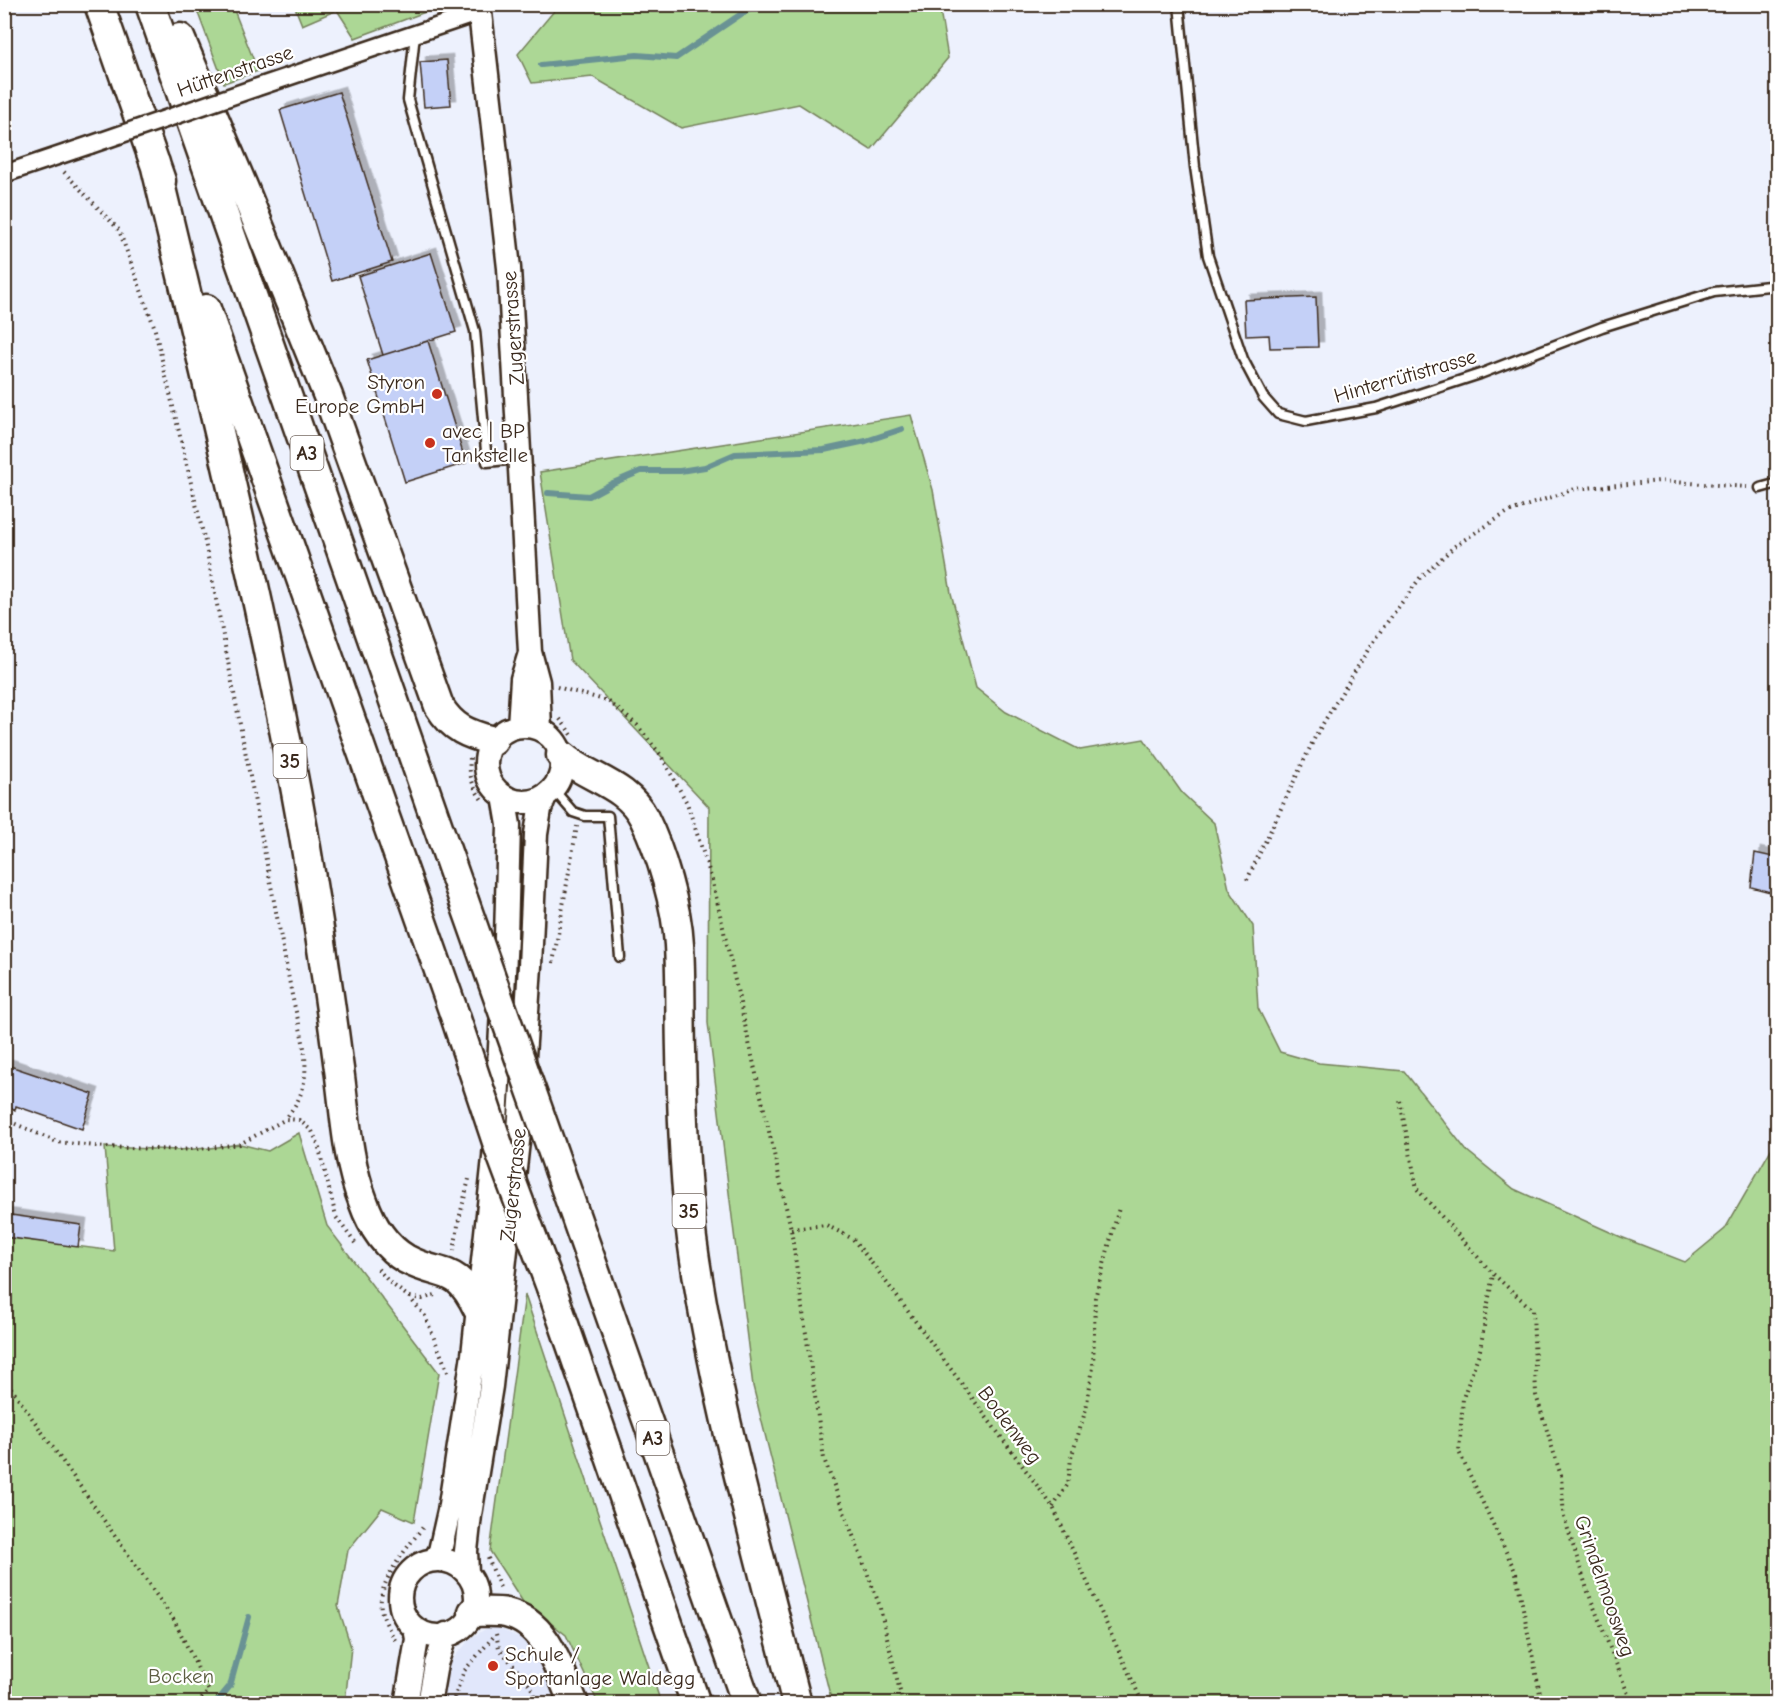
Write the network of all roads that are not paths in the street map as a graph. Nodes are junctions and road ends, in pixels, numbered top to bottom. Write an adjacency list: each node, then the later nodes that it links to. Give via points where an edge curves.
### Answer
1 (99, 4): 7 (highway, A3)
2 (150, 4): 30 (highway, A3, bridge)
3 (166, 4): 15 (highway, via 332,407 439,706 458,728)
4 (1179, 4): 9 (lane, Hinterrütistrasse, via 1208,256 1243,359 1263,397 1278,414 1306,421 1376,408 1480,374 1602,327 1714,292)
5 (480, 8): 6 (street, Hüttenstrasse); 10 (main road, Zugerstrasse, via 508,258)
6 (415, 34): 8 (street, Hüttenstrasse, bridge); 10 (lane, via 408,100 475,331 487,462)
7 (155, 163): 20 (highway, 35, via 275,683 304,836 358,1189 376,1230 396,1252 417,1264 449,1274 466,1288); 29 (highway, A3, bridge)
8 (4, 174)
9 (1778, 285)
10 (521, 458): 13 (main road, Zugerstrasse)
11 (1778, 483): 12 (lane)
12 (1760, 488)
13 (530, 652): 14 (main road, Zugerstrasse, via 522,679); 14 (main road, Zugerstrasse, via 538,682)
14 (529, 727): 15 (main road, via 509,728); 16 (main road, via 550,735)
15 (493, 741): 18 (main road, Zugerstrasse, via 486,765 488,777)
16 (561, 755): 17 (main road, Zugerstrasse, via 560,778); 31 (highway, 35, via 634,802 650,832 671,896 679,943 683,1132 697,1270 731,1437)
17 (549, 792): 18 (main road, via 525,802); 19 (lane, via 573,812 608,816); 22 (main road, Zugerstrasse, via 540,808 536,834 519,1132 491,1386 470,1515)
18 (504, 796): 20 (main road, Zugerstrasse, via 509,825 506,938 494,1158)
19 (620, 957)
20 (478, 1309): 21 (main road, Zugerstrasse, via 449,1511 440,1551)
21 (434, 1560): 22 (main road, via 452,1563); 24 (main road, via 414,1569 402,1587 402,1610)
22 (467, 1573): 23 (main road, Zugerstrasse, via 476,1596)
23 (473, 1612): 25 (main road, via 465,1624); 28 (highway, via 503,1612 532,1626 544,1639)
24 (415, 1628): 25 (main road, via 435,1635); 26 (main road, via 417,1639)
25 (446, 1634): 27 (main road)
26 (406, 1704)
27 (429, 1704)
28 (574, 1704)
29 (696, 1704)
30 (747, 1704)
31 (797, 1704)

